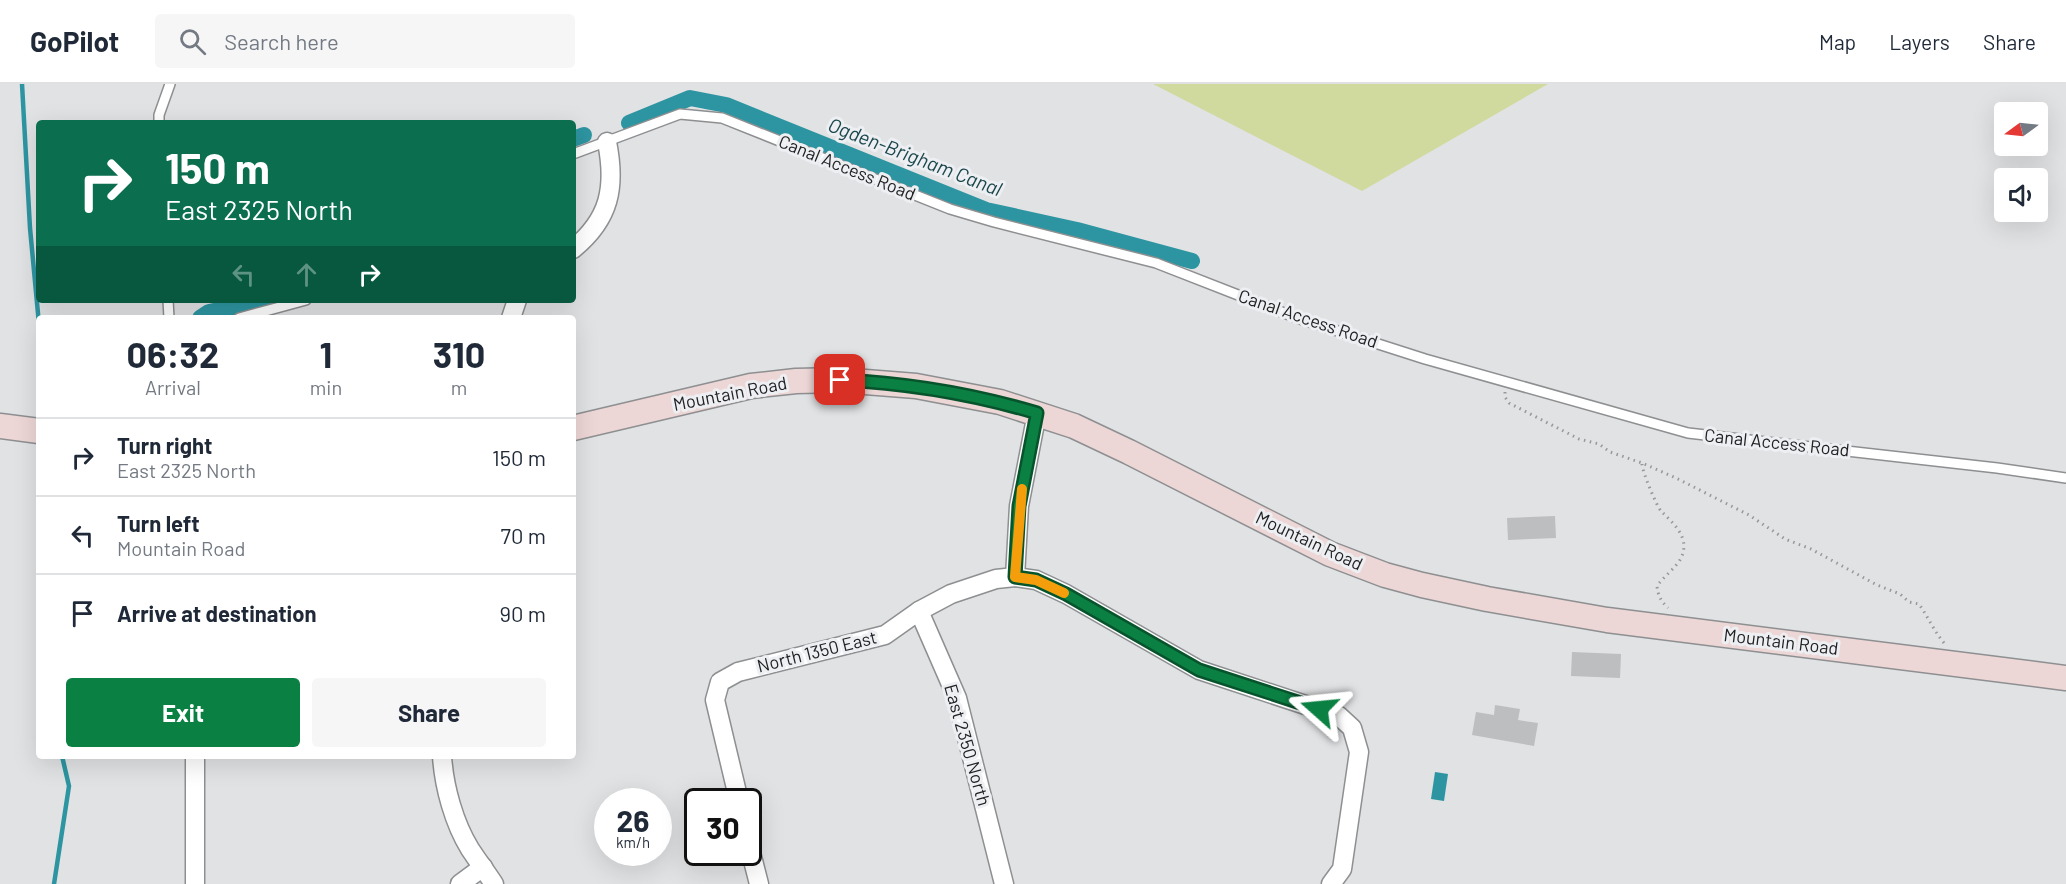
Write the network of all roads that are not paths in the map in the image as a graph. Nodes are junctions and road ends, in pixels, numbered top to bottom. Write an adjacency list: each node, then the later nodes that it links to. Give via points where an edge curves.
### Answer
1 (170, 84): 2 (lane)
2 (159, 120)
3 (607, 142): 4 (lane, Canal Access Road); 5 (street, via 611,162 607,202 601,220); 12 (lane, Canal Access Road, via 680,114 722,118 950,209 1156,263 1297,318 1425,359 1688,433)
4 (576, 153)
5 (576, 246)
6 (295, 303): 7 (lane)
7 (250, 315)
8 (1037, 413): 10 (street, Mountain Road, via 916,386 796,381 751,386); 13 (street, via 1019,506); 15 (street, Mountain Road, via 1129,452 1329,554 1385,575 1487,599 1607,620)
9 (0, 426): 11 (street)
10 (576, 427)
11 (36, 431)
12 (2066, 478)
13 (1015, 577): 14 (street, North 1350 East, via 975,584); 26 (street, North 1350 East, via 1036,580 1066,594 1199,670 1339,716 1352,728 1359,752 1342,869)
14 (919, 610): 18 (street, North 1350 East, via 885,635 738,672 720,682 715,700); 25 (street, East 2350 North, via 957,698)
15 (2066, 678)
16 (195, 759): 21 (street)
17 (442, 759): 20 (street, via 459,827)
18 (736, 788)
19 (754, 866): 24 (street)
20 (483, 867): 22 (street); 23 (street)
21 (195, 884)
22 (460, 884)
23 (494, 884)
24 (759, 884)
25 (1004, 884)
26 (1331, 884)

